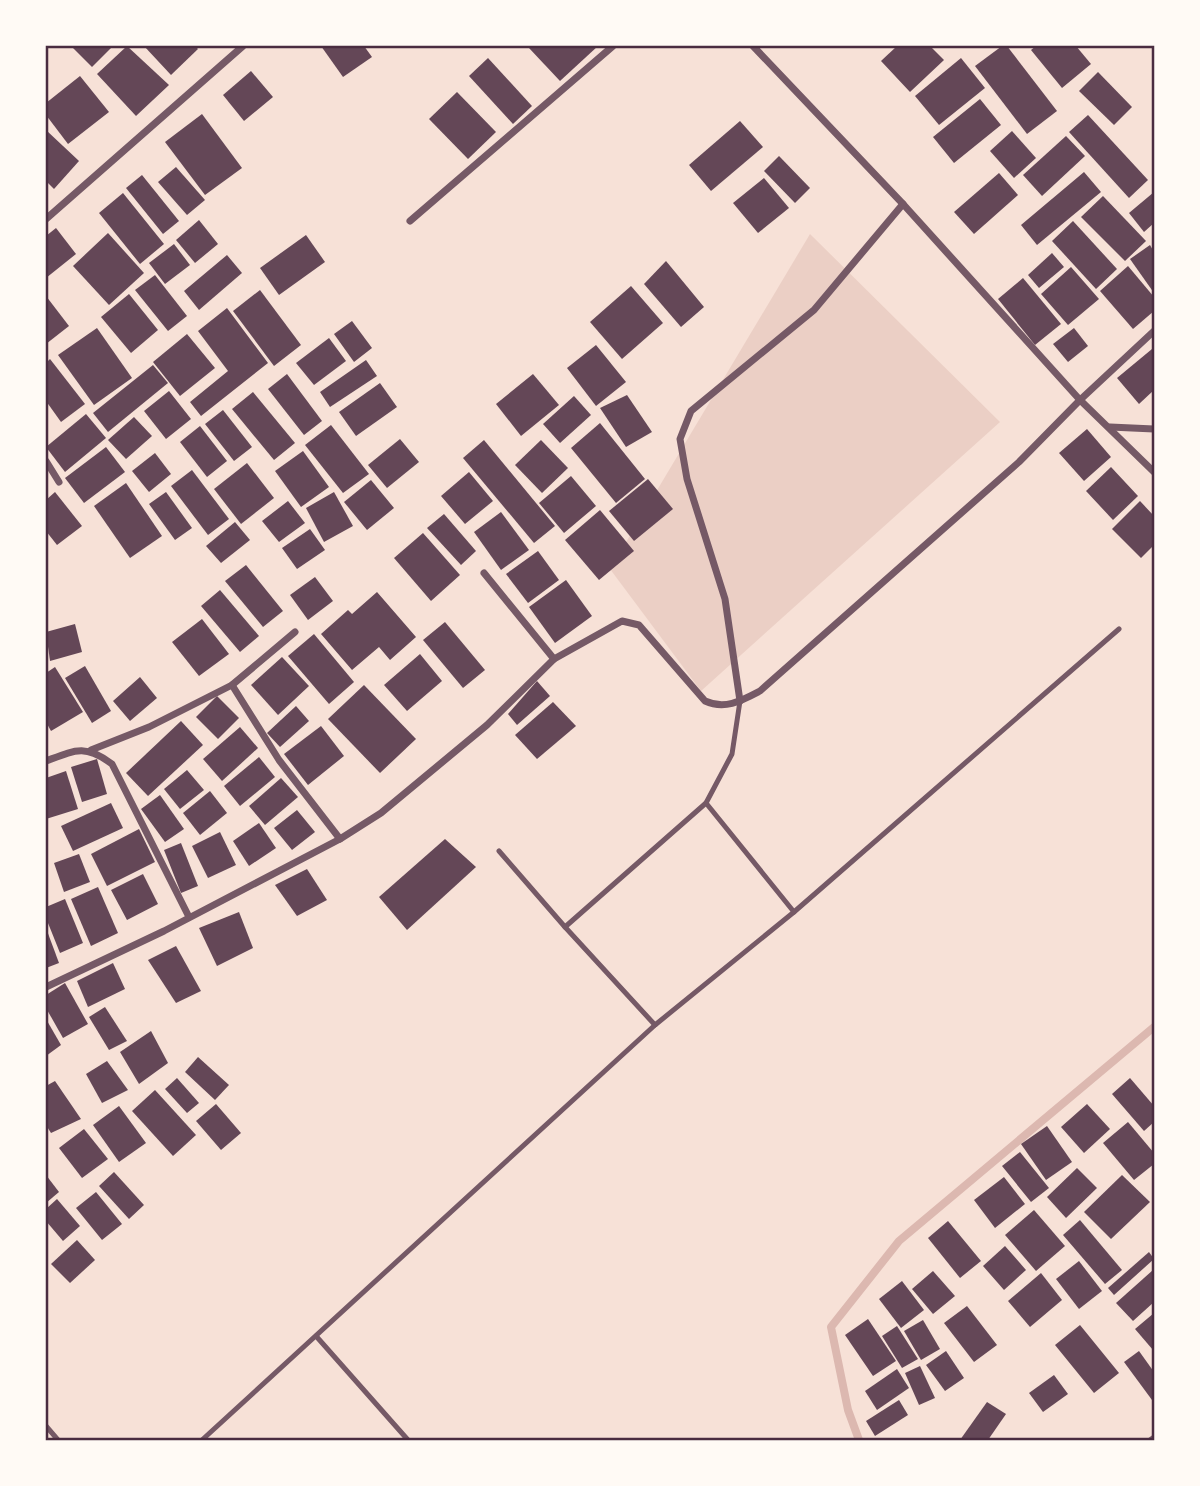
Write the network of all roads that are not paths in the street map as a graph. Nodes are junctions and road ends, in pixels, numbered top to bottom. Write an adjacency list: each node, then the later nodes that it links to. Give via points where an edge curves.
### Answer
1 (243, 46): 5 (street)
2 (613, 46): 6 (street)
3 (753, 46): 4 (street)
4 (903, 204): 8 (street); 19 (street, via 814,310 691,411 680,439 687,479 725,599)
5 (46, 219)
6 (410, 221)
7 (1154, 331): 8 (street)
8 (1080, 400): 9 (street); 19 (street, via 1019,462 779,677)
9 (1109, 427): 10 (street); 12 (street)
10 (1154, 429)
11 (46, 461): 13 (street)
12 (1154, 472)
13 (59, 482)
14 (484, 573): 17 (street)
15 (1119, 629): 25 (lane)
16 (295, 632): 18 (street)
17 (554, 659): 19 (street, via 622,621 631,621 705,701 717,706); 23 (street, via 487,725 381,813)
18 (232, 685): 20 (street); 23 (street, via 279,760)
19 (740, 701): 22 (lane, via 732,754)
20 (91, 750): 21 (street); 26 (street, via 112,764)
21 (46, 761)
22 (706, 803): 25 (lane); 27 (lane)
23 (340, 839): 26 (street)
24 (499, 850): 27 (lane)
25 (794, 912): 29 (lane)
26 (190, 917): 28 (street)
27 (565, 927): 29 (lane)
28 (46, 987)
29 (655, 1025): 30 (lane)
30 (316, 1336): 34 (lane); 35 (lane)
31 (46, 1426): 33 (lane)
32 (1154, 1437): 36 (lane)
33 (58, 1440)
34 (202, 1440)
35 (408, 1440)
36 (1150, 1440)

